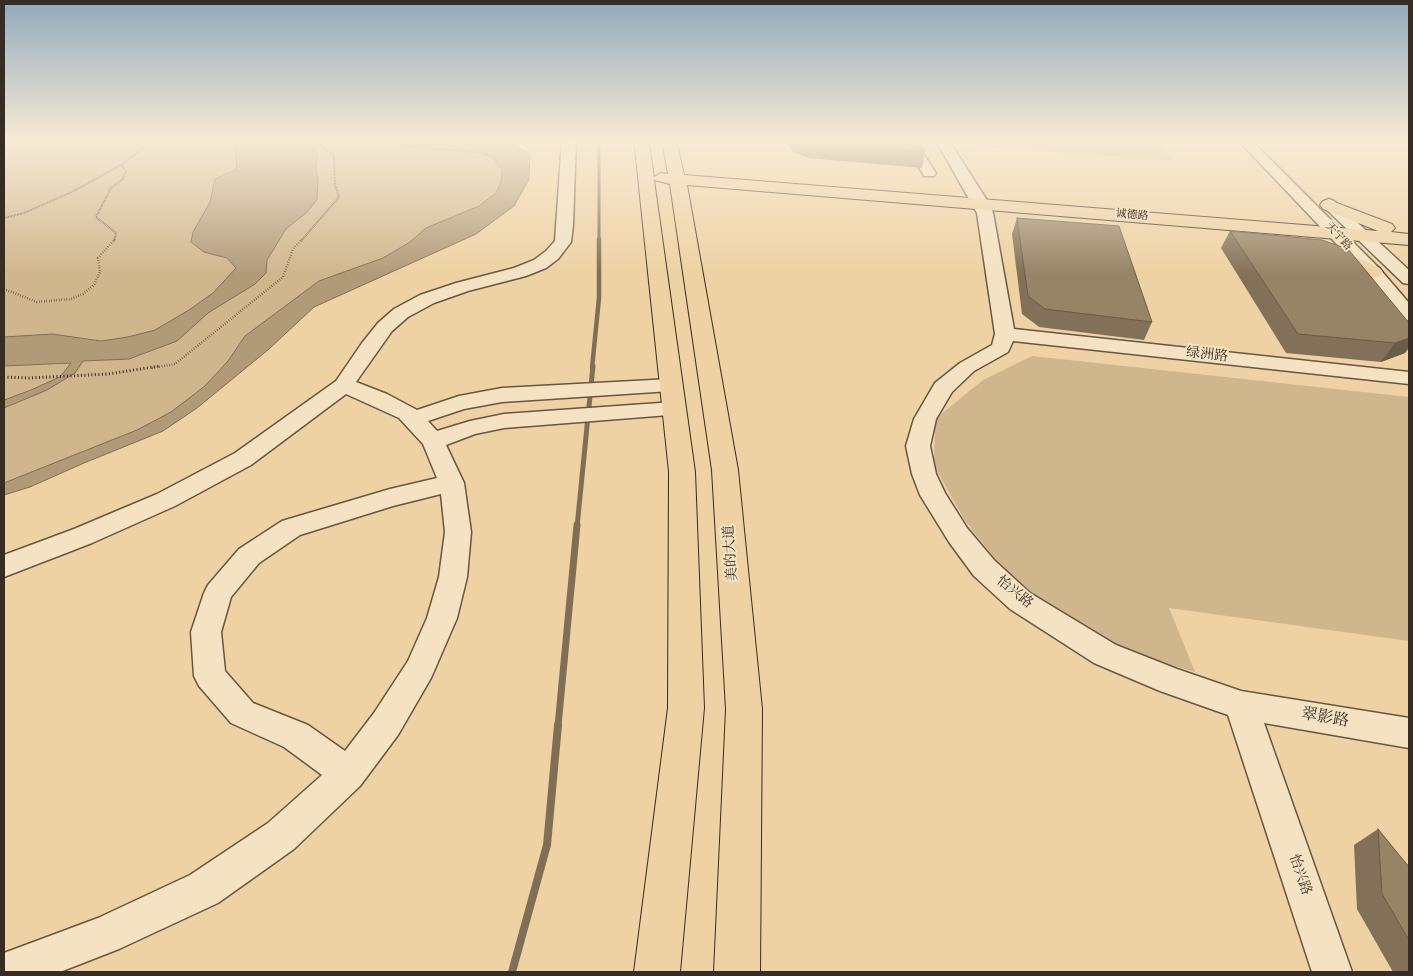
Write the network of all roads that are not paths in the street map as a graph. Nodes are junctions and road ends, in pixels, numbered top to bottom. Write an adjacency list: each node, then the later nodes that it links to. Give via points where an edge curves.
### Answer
1 (566, 185): 24 (street, via 563,242 552,255 520,272 462,287 400,313 369,347)
2 (646, 185): 25 (main road)
3 (650, 185): 9 (main road, 诚德路)
4 (681, 185): 9 (main road, 美的大道)
5 (960, 185): 12 (street)
6 (1295, 185): 11 (street, 天宁路)
7 (1301, 185): 11 (street, 天宁路)
8 (731, 192): 9 (main road, 诚德路); 10 (main road); 12 (main road, 诚德路)
9 (684, 197): 12 (main road, 诚德路); 34 (main road, 美的大道, via 725,470 744,709)
10 (712, 198)
11 (1322, 208): 13 (main road, via 1302,222); 14 (main road); 15 (street, 天宁路); 17 (street, 天宁路)
12 (983, 209): 13 (main road, 诚德路); 22 (street)
13 (1248, 230): 15 (main road, 诚德路); 19 (main road, via 1334,252)
14 (1409, 235)
15 (1338, 238): 17 (main road, 诚德路); 19 (street, 天宁路)
16 (1409, 239): 17 (main road, 诚德路)
17 (1366, 240): 18 (main road, 诚德路); 20 (street, 天宁路)
18 (1409, 249)
19 (1372, 272): 21 (street, 天宁路)
20 (1409, 279)
21 (1409, 315)
22 (1005, 334): 23 (street, 绿洲路); 29 (street, 怡兴路, via 1001,348 967,366 943,388 925,420 918,446 933,495 958,535 984,568 1020,601 1105,654)
23 (1409, 378)
24 (344, 385): 26 (street, via 407,413); 28 (street, via 243,459 166,500)
25 (673, 397): 26 (street, via 470,428); 26 (street, via 559,392 502,395 468,401); 33 (main road, via 682,472 686,708)
26 (423, 430): 27 (street)
27 (452, 483): 31 (street, via 458,532 453,577 442,618 420,669 386,724); 31 (street, via 291,528 250,556 218,593 206,632 210,676 242,713 296,736)
28 (4, 566)
29 (1241, 705): 30 (street, 翠影路); 35 (street, 怡兴路)
30 (1409, 733)
31 (348, 774): 32 (street, via 282,836 204,889 105,935)
32 (8, 972)
33 (657, 972)
34 (737, 972)
35 (1332, 972)

